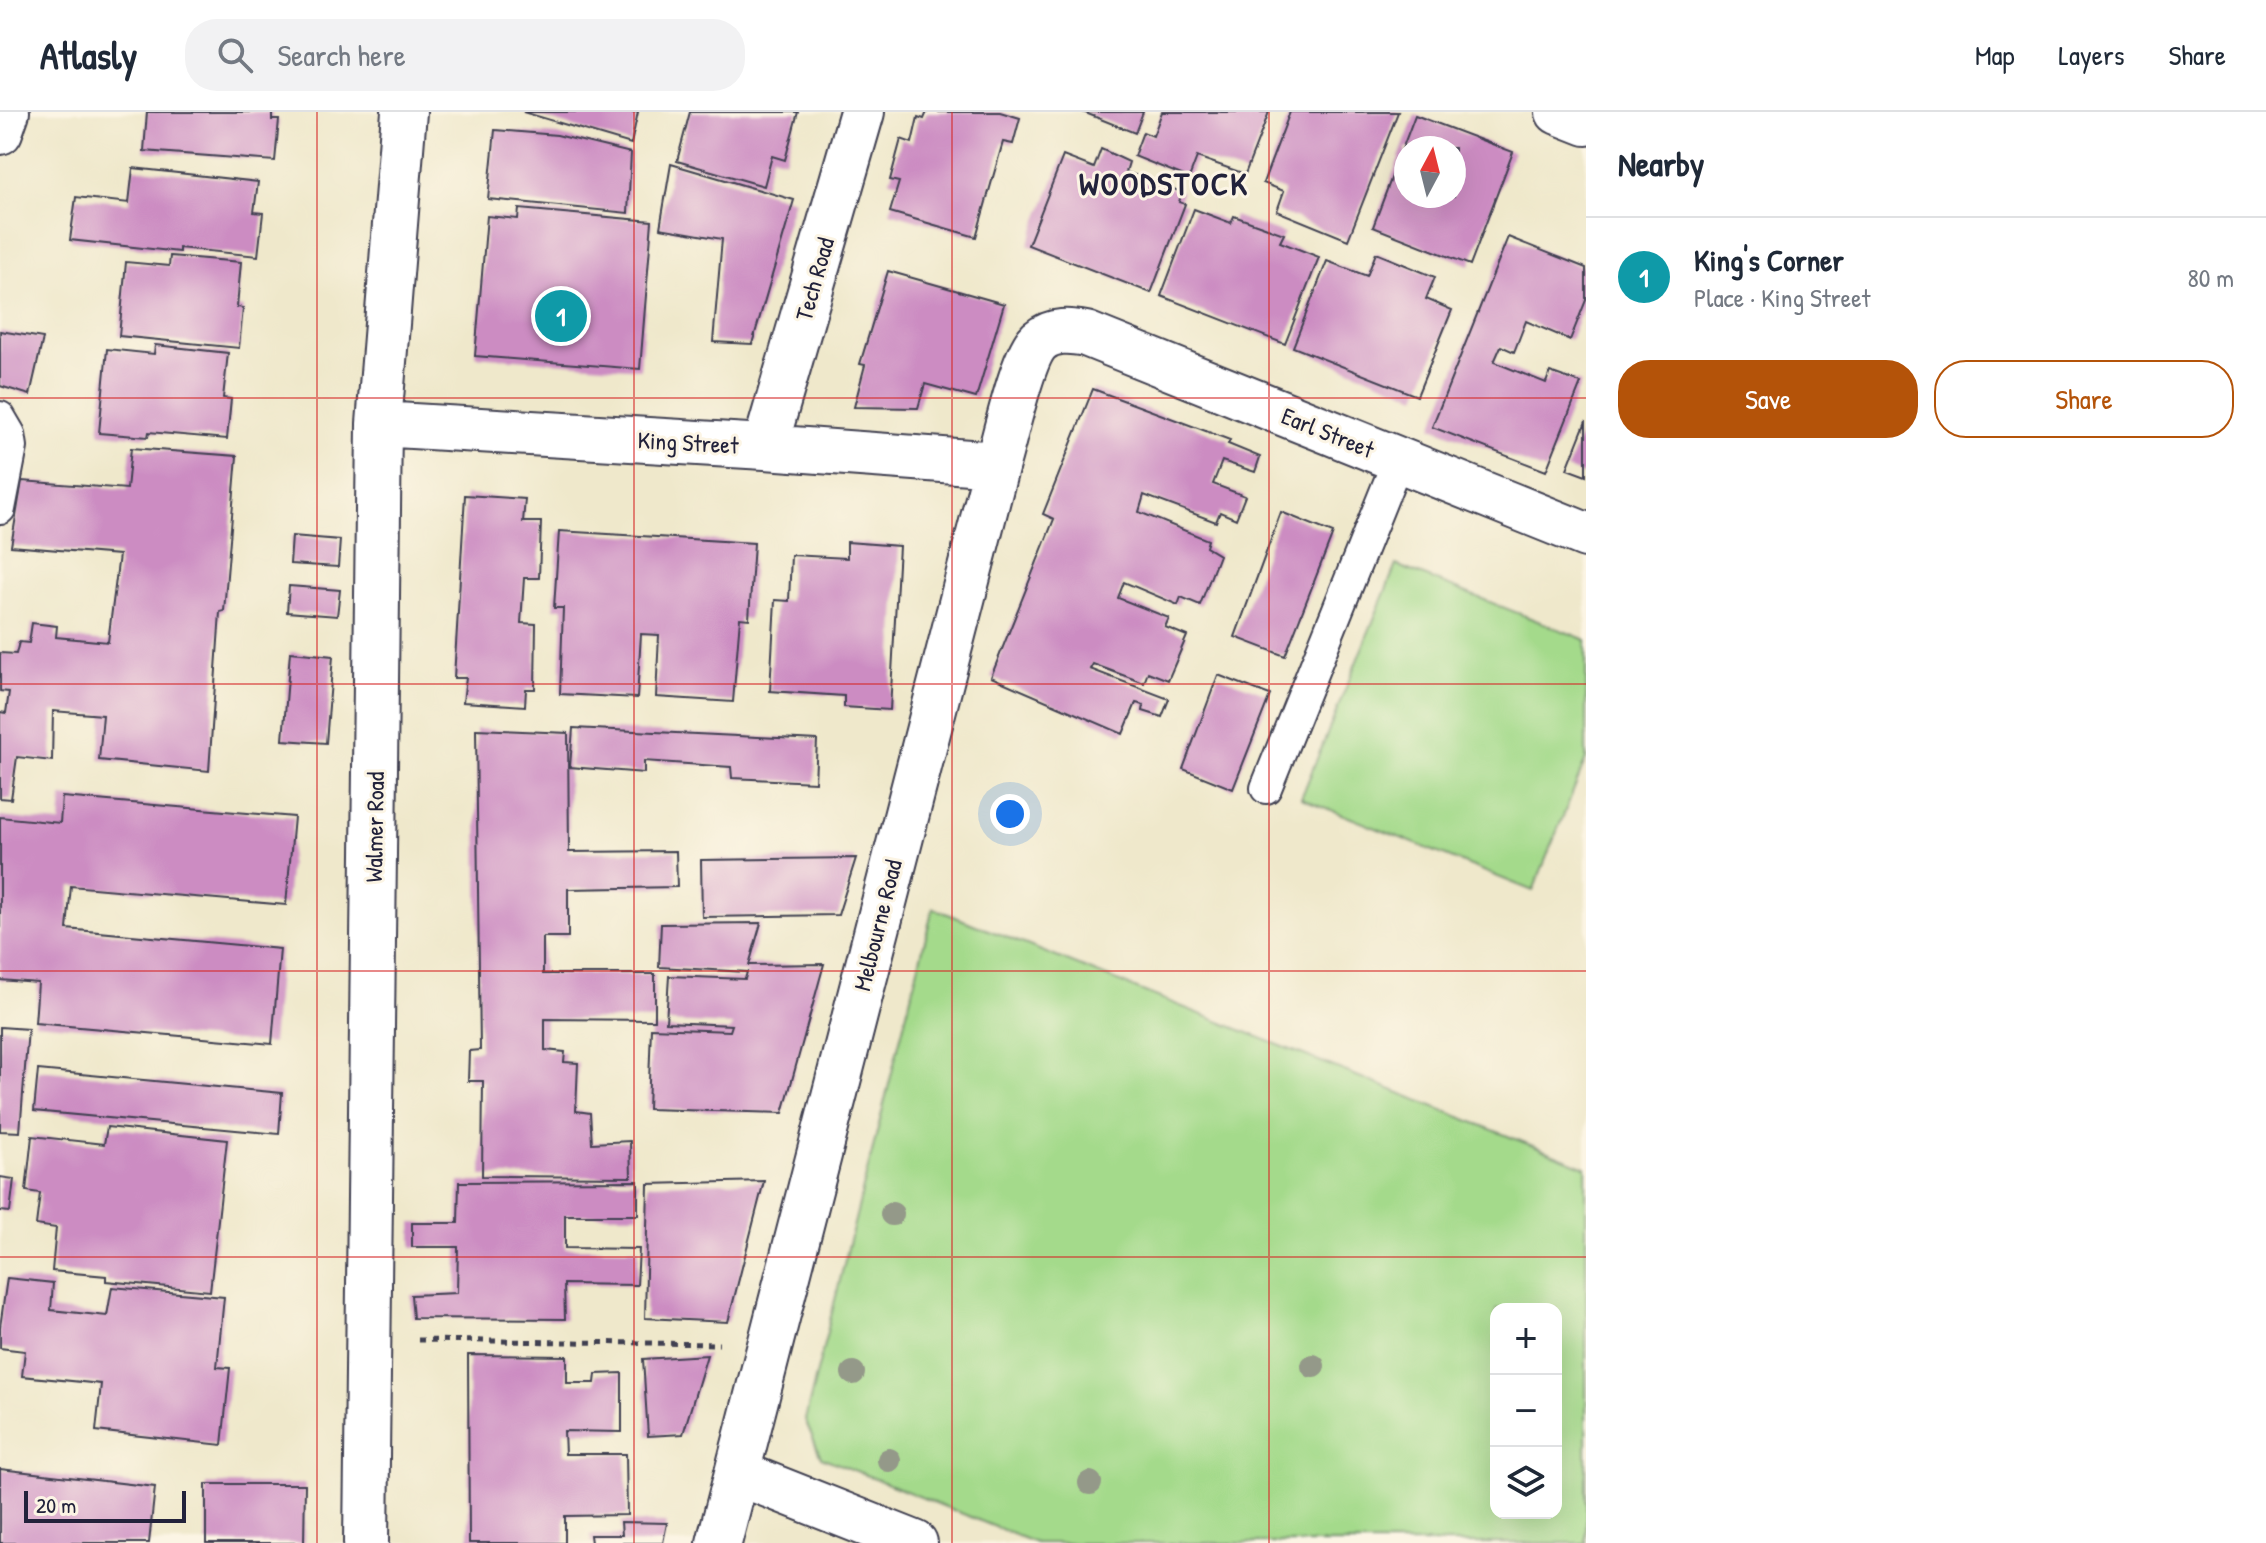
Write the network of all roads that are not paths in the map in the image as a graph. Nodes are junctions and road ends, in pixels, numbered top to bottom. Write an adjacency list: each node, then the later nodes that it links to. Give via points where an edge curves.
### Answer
1 (7, 112): 4 (street)
2 (404, 112): 7 (street, Walmer Road)
3 (862, 112): 8 (street, Tech Road)
4 (0, 132)
5 (1069, 331): 9 (street, Earl Street); 10 (street, Melbourne Road, via 1038,342 1027,362)
6 (0, 417): 11 (lane, via 12,447)
7 (379, 424): 8 (street, King Street); 15 (street, Walmer Road)
8 (765, 447): 10 (street, King Street)
9 (1398, 460): 12 (street, Earl Street); 13 (lane)
10 (997, 464): 14 (street, Melbourne Road)
11 (0, 509)
12 (1586, 535)
13 (1266, 788)
14 (738, 1473): 16 (street, Melbourne Road); 17 (street)
15 (366, 1543)
16 (719, 1543)
17 (915, 1543)

